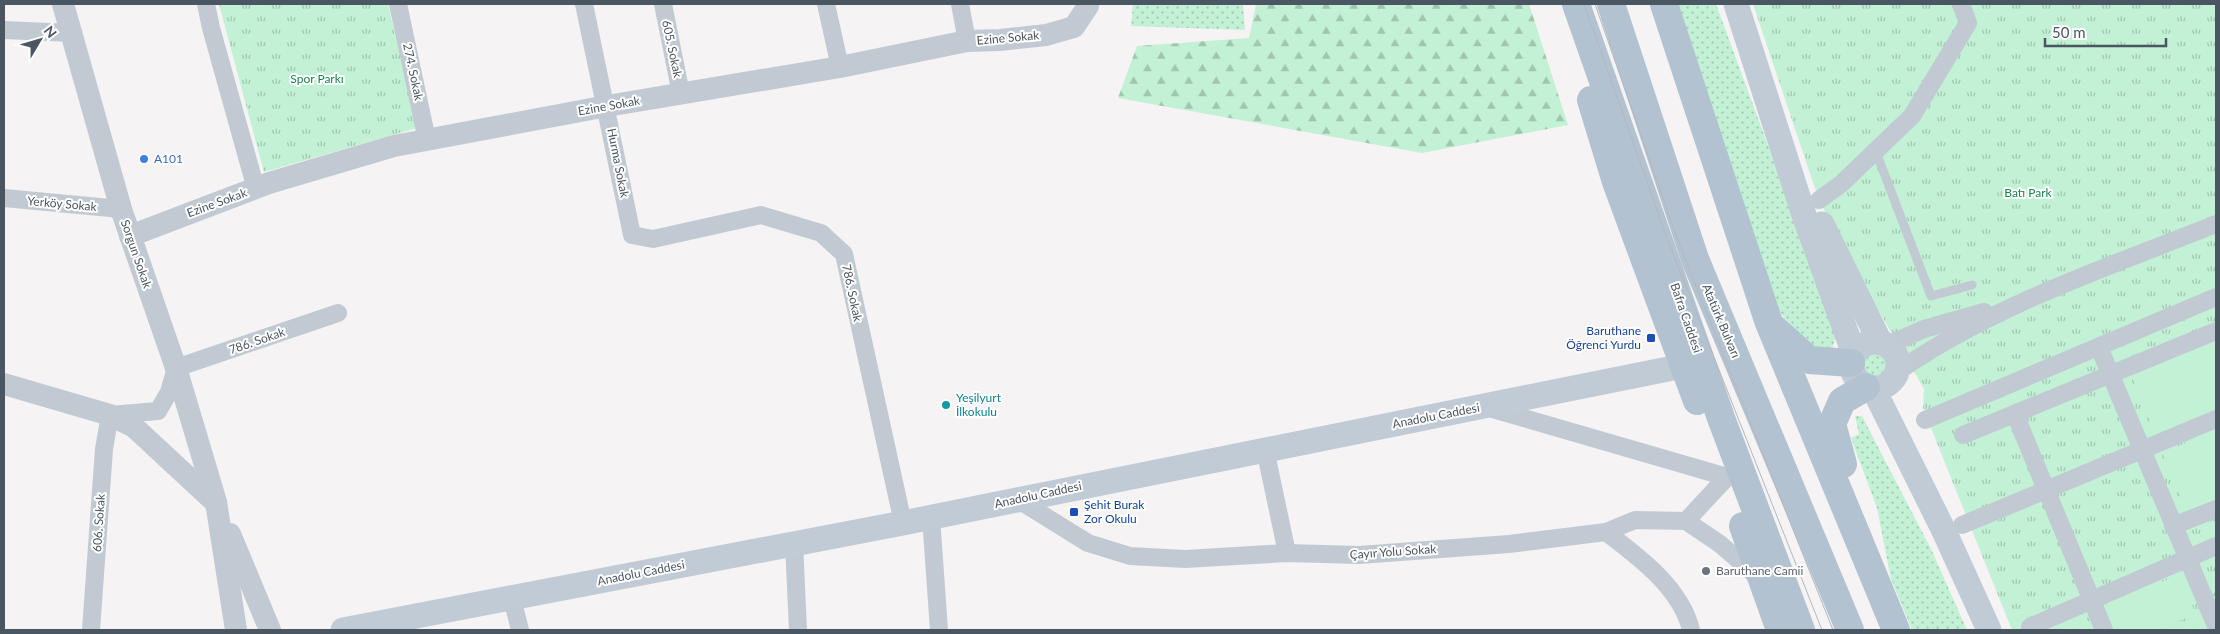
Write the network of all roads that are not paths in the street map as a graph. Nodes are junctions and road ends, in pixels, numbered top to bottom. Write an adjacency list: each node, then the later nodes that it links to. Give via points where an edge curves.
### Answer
1 (63, 4): 16 (street, Sorgun Sokak)
2 (206, 4): 24 (street)
3 (398, 4): 22 (street, 274. Sokak)
4 (584, 4): 20 (street, Hurma Sokak)
5 (663, 4): 19 (street, 605. Sokak)
6 (826, 4): 18 (street)
7 (960, 4): 17 (street)
8 (1559, 4): 40 (main road, Bafra Caddesi, via 1616,182)
9 (1576, 4): 85 (main road, Bafra Caddesi, via 1722,418)
10 (1611, 4): 86 (main road, Atatürk Bulvarı, via 1695,258)
11 (1664, 4): 35 (main road)
12 (1736, 4): 21 (main road)
13 (1961, 4): 23 (street, via 1968,23 1912,116)
14 (1088, 5): 17 (street, Ezine Sokak, via 1074,27 1046,35)
15 (4, 30): 16 (street)
16 (72, 33): 27 (street, Sorgun Sokak)
17 (967, 42): 18 (street, Ezine Sokak)
18 (840, 67): 19 (street, Ezine Sokak)
19 (681, 94): 20 (street, Ezine Sokak)
20 (607, 106): 22 (street, Ezine Sokak); 29 (street, Hurma Sokak)
21 (1778, 134): 37 (main road); 39 (main road)
22 (427, 140): 24 (street, Ezine Sokak, via 394,146)
23 (1876, 152): 26 (street); 31 (lane, via 1931,296)
24 (256, 189): 30 (street, Ezine Sokak)
25 (4, 198): 27 (street, Yerköy Sokak)
26 (1819, 200)
27 (121, 209): 30 (street, Sorgun Sokak)
28 (2216, 224): 33 (street)
29 (632, 234): 61 (street, 786. Sokak, via 653,239 761,215 821,233 844,254)
30 (130, 236): 41 (street, Sorgun Sokak)
31 (1972, 284)
32 (2216, 297): 38 (street)
33 (2014, 306): 37 (street, via 1982,312); 42 (street, via 1964,331)
34 (338, 312): 41 (street, 786. Sokak)
35 (1769, 323): 39 (main road, via 1809,360); 69 (main road)
36 (2216, 330): 43 (street)
37 (1883, 343): 39 (main road, via 1865,344); 42 (main road, via 1897,357)
38 (2099, 347): 43 (street); 50 (street)
39 (1853, 358): 45 (main road, via 1853,373 1858,381)
40 (1683, 366): 46 (main road, Anadolu Caddesi); 54 (main road, Bafra Caddesi)
41 (176, 368): 48 (street, via 158,411); 57 (street, Sorgun Sokak)
42 (1897, 372): 45 (main road, via 1888,384)
43 (2111, 373): 47 (street); 53 (street)
44 (4, 384): 48 (street)
45 (1870, 387): 69 (main road, via 1842,400 1832,424); 88 (main road, via 1945,533)
46 (1484, 406): 52 (main road, Anadolu Caddesi); 54 (street)
47 (2015, 414): 51 (street); 55 (street)
48 (110, 415): 57 (street, via 134,427); 76 (street, 606. Sokak, via 104,450)
49 (2216, 419): 53 (street)
50 (1925, 420)
51 (1963, 435)
52 (1265, 448): 56 (main road, Anadolu Caddesi); 67 (street)
53 (2142, 449): 55 (street); 63 (street)
54 (1726, 477): 60 (street); 70 (main road, Bafra Caddesi)
55 (2046, 490): 62 (street); 72 (street)
56 (1017, 499): 59 (main road, Anadolu Caddesi); 67 (street, Çayır Yolu Sokak, via 1088,543 1130,556 1185,559)
57 (216, 502): 77 (street); 78 (street)
58 (2216, 509): 63 (street)
59 (931, 517): 61 (main road, Anadolu Caddesi); 82 (street)
60 (1686, 521): 64 (street, Çayır Yolu Sokak, via 1635,520); 70 (street, via 1720,544)
61 (903, 522): 65 (main road, Anadolu Caddesi)
62 (1962, 525)
63 (2173, 526): 68 (street)
64 (1606, 532): 67 (street, Çayır Yolu Sokak, via 1509,544 1359,555); 83 (street, via 1635,554 1674,594)
65 (794, 542): 71 (main road, Anadolu Caddesi); 81 (street)
66 (2216, 546): 68 (street)
67 (1287, 553)
68 (2187, 559): 72 (street); 74 (street)
69 (1872, 570): 87 (main road)
70 (1760, 579): 84 (main road, Bafra Caddesi)
71 (512, 598): 73 (main road, Anadolu Caddesi); 80 (street)
72 (2091, 599): 75 (street); 89 (street)
73 (401, 624): 79 (main road, Anadolu Caddesi)
74 (2216, 626)
75 (2030, 627)
76 (91, 630)
77 (236, 630)
78 (270, 630)
79 (343, 630)
80 (520, 630)
81 (798, 630)
82 (939, 630)
83 (1691, 630)
84 (1780, 630)
85 (1801, 630)
86 (1850, 630)
87 (1896, 630)
88 (1989, 630)
89 (2104, 630)

